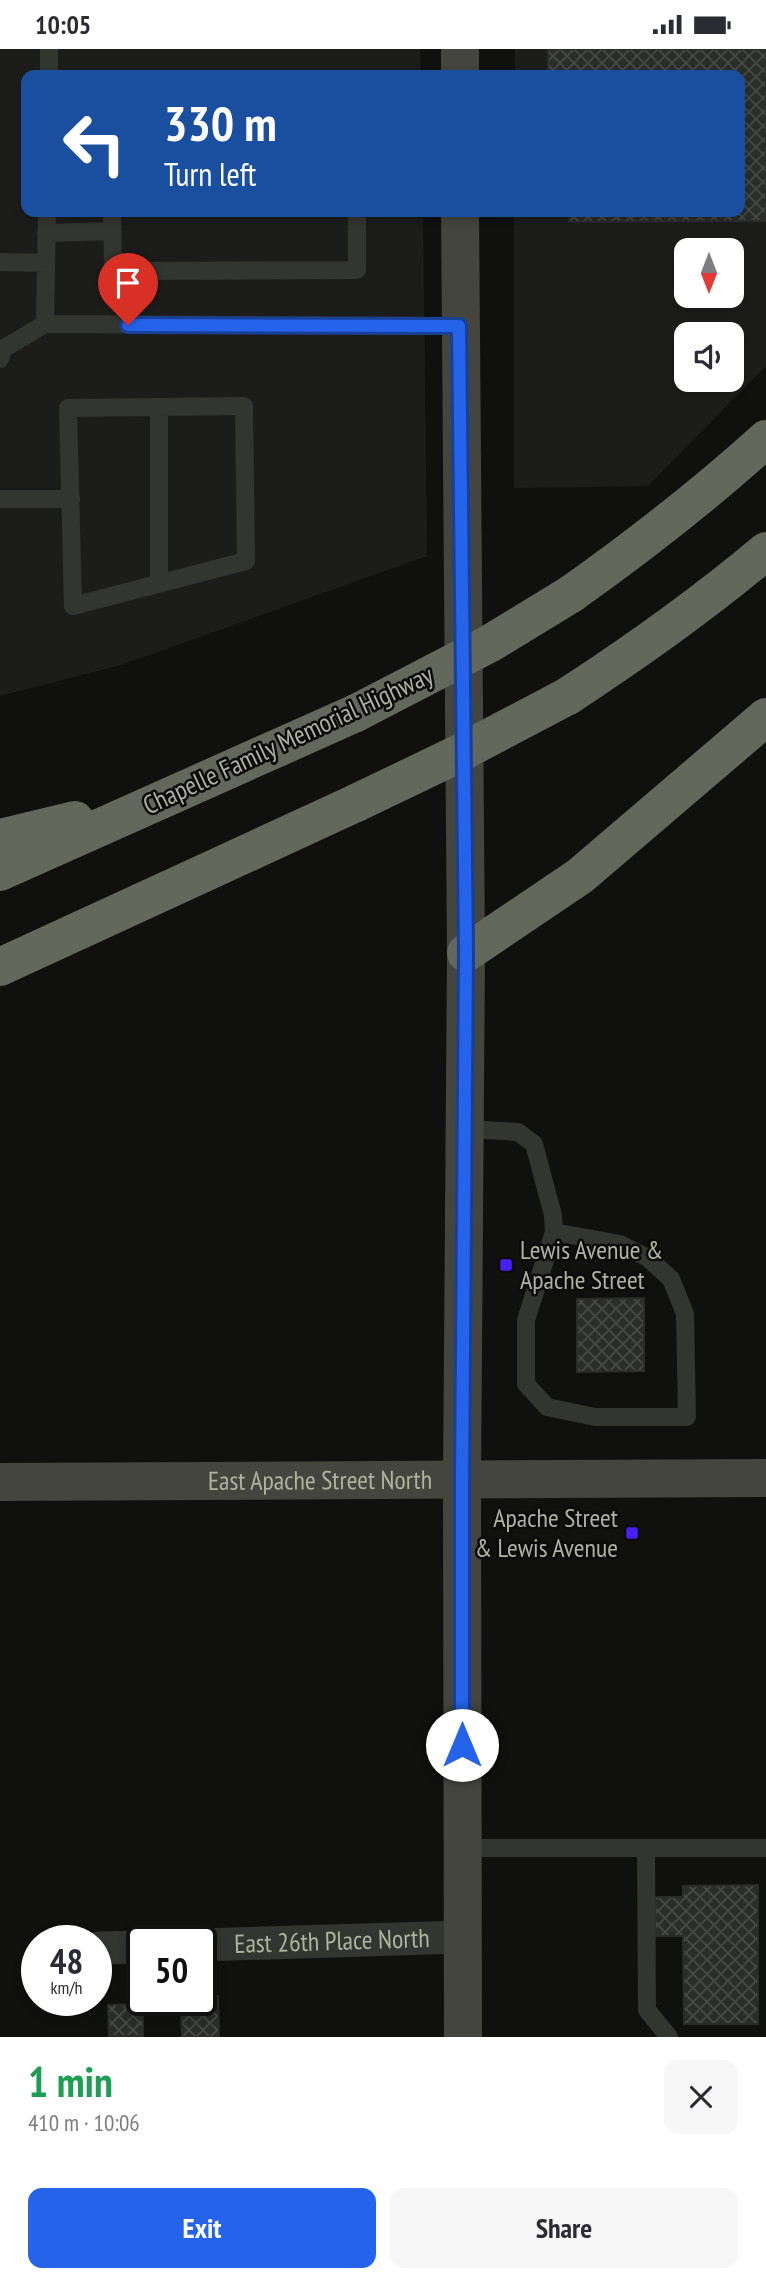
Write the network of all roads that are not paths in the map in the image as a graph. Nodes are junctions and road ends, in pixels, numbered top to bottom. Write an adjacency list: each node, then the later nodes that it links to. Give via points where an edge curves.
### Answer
1 (49, 49): 3 (lane)
2 (460, 49): 4 (main road)
3 (49, 70)
4 (460, 70)
5 (47, 217): 10 (lane)
6 (112, 217): 9 (lane)
7 (357, 217): 9 (lane, via 356,270 113,271)
8 (460, 217): 14 (main road)
9 (112, 231): 10 (lane)
10 (46, 233): 12 (lane)
11 (0, 263): 12 (lane)
12 (46, 263): 13 (lane)
13 (45, 324): 14 (lane); 15 (lane, via 3,349)
14 (459, 326): 26 (main road)
15 (0, 359)
16 (159, 407): 19 (lane, via 68,408); 21 (lane); 21 (lane, via 244,406 246,561)
17 (766, 439): 23 (highway, Chapelle Family Memorial Highway, bridge, via 649,539 489,644 356,713)
18 (0, 499): 19 (lane)
19 (71, 499): 21 (lane, via 73,606)
20 (766, 551): 27 (highway, bridge, via 644,646 568,696 356,803)
21 (159, 584)
22 (766, 717): 26 (highway, via 580,876)
23 (156, 802): 24 (highway); 25 (highway, Chapelle Family Memorial Highway)
24 (0, 838)
25 (0, 872)
26 (466, 953): 28 (main road)
27 (0, 967)
28 (466, 1129): 29 (lane, via 518,1132 534,1144); 31 (main road)
29 (554, 1232): 29 (lane, via 526,1320 526,1384 547,1406 596,1417 687,1417 685,1314 671,1279 648,1258 621,1244)
30 (766, 1478): 31 (main road, East Apache Street North)
31 (462, 1481): 32 (main road, East Apache Street North); 34 (main road)
32 (0, 1482)
33 (646, 1847): 34 (lane); 35 (lane); 39 (lane, via 647,2010)
34 (463, 1848): 36 (main road)
35 (766, 1848)
36 (463, 1937): 37 (street, East 26th Place North); 38 (main road)
37 (217, 1945)
38 (463, 2037)
39 (669, 2037)

